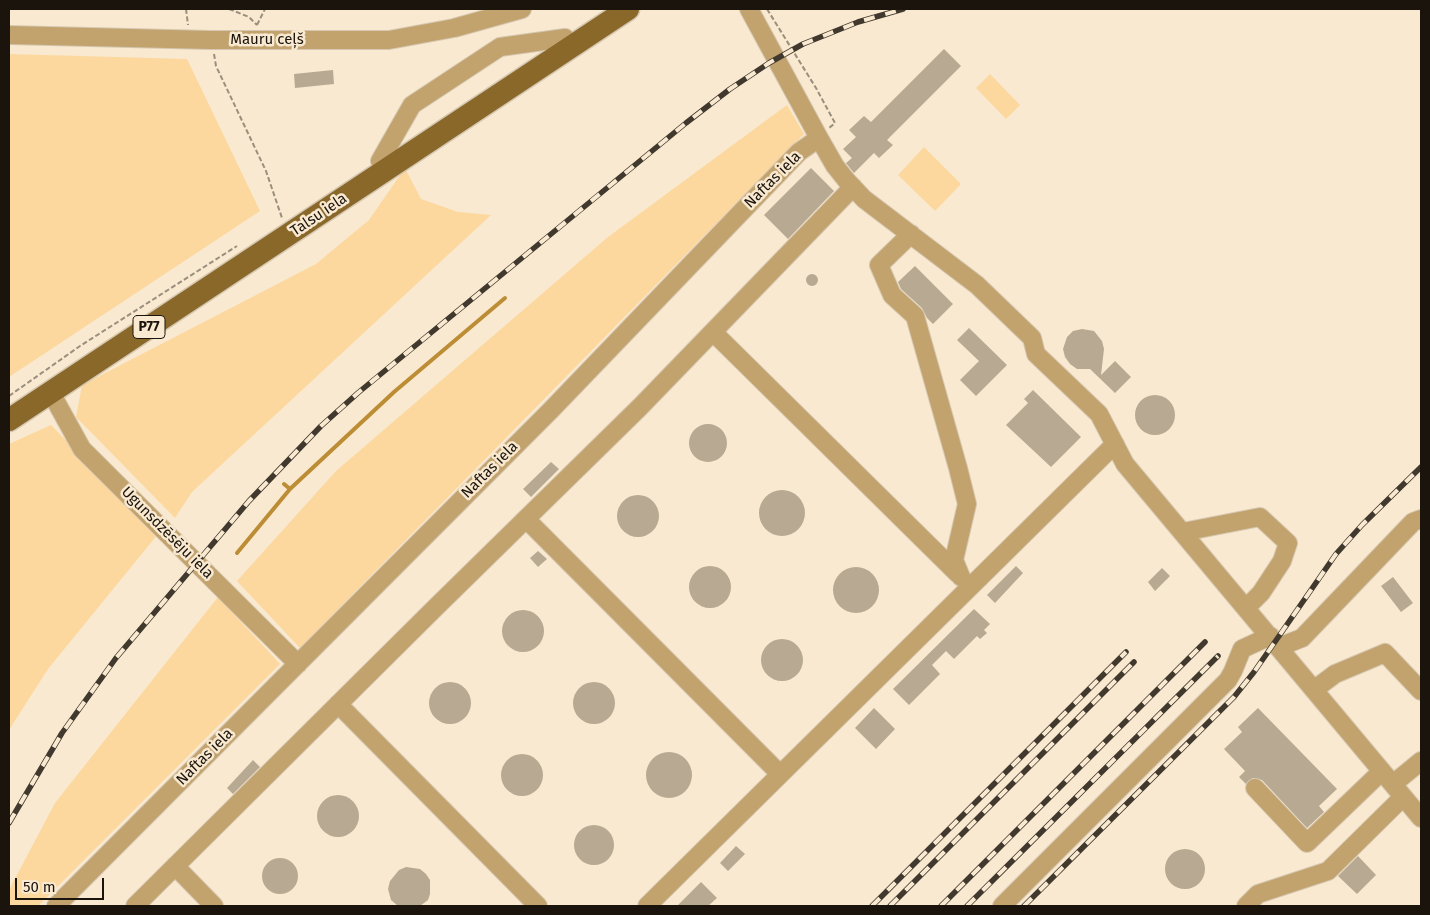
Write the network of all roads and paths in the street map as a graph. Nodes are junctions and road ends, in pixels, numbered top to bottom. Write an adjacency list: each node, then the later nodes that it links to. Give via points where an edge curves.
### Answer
1 (229, 9): 7 (path, via 249,17)
2 (265, 9): 7 (path)
3 (522, 9): 7 (street, Mauru ceļš, via 454,28 389,40)
4 (749, 9): 11 (street)
5 (767, 9): 11 (path, via 835,124)
6 (621, 11): 10 (main road, Talsu iela / P77)
7 (258, 32): 9 (street, Mauru ceļš)
8 (9, 35): 9 (street, Mauru ceļš)
9 (210, 40): 15 (path, via 216,66 266,172)
10 (568, 42): 12 (main road, Talsu iela / P77); 12 (street, via 500,47 420,100 412,106)
11 (819, 138): 13 (street, via 835,166); 26 (street, Naftas iela, via 799,152 551,410)
12 (383, 165): 15 (main road, Talsu iela / P77)
13 (853, 187): 14 (street); 16 (street)
14 (911, 234): 19 (street, via 978,285 1032,338 1036,354 1099,414); 23 (street, via 879,265 892,295 915,316 958,468 967,504 954,560)
15 (289, 235): 17 (main road, Talsu iela / P77)
16 (713, 332): 20 (street); 23 (street)
17 (50, 392): 18 (main road, Talsu iela / P77); 26 (street, Ugunsdzēsēju iela, via 82,449)
18 (9, 420)
19 (1115, 444): 22 (street, via 1125,464); 23 (street)
20 (526, 519): 29 (street); 31 (street)
21 (1421, 519): 25 (street, via 1406,528 1302,638)
22 (1182, 532): 24 (street); 24 (street, via 1260,517 1288,544 1277,569)
23 (966, 582): 31 (street)
24 (1246, 608): 25 (street)
25 (1275, 641): 27 (street); 41 (street, via 1242,650 1228,680)
26 (298, 664): 36 (street, Naftas iela)
27 (1314, 689): 28 (street, via 1335,674 1385,653); 32 (street)
28 (1421, 691)
29 (338, 704): 35 (street); 39 (street)
30 (1421, 761): 32 (street)
31 (780, 774): 40 (street)
32 (1393, 784): 33 (street, via 1307,843); 34 (street); 42 (street, via 1328,871 1258,894)
33 (1255, 788)
34 (1421, 818)
35 (175, 866): 37 (street); 38 (street)
36 (56, 906)
37 (135, 906)
38 (214, 906)
39 (538, 906)
40 (647, 906)
41 (1002, 906)
42 (1246, 906)

